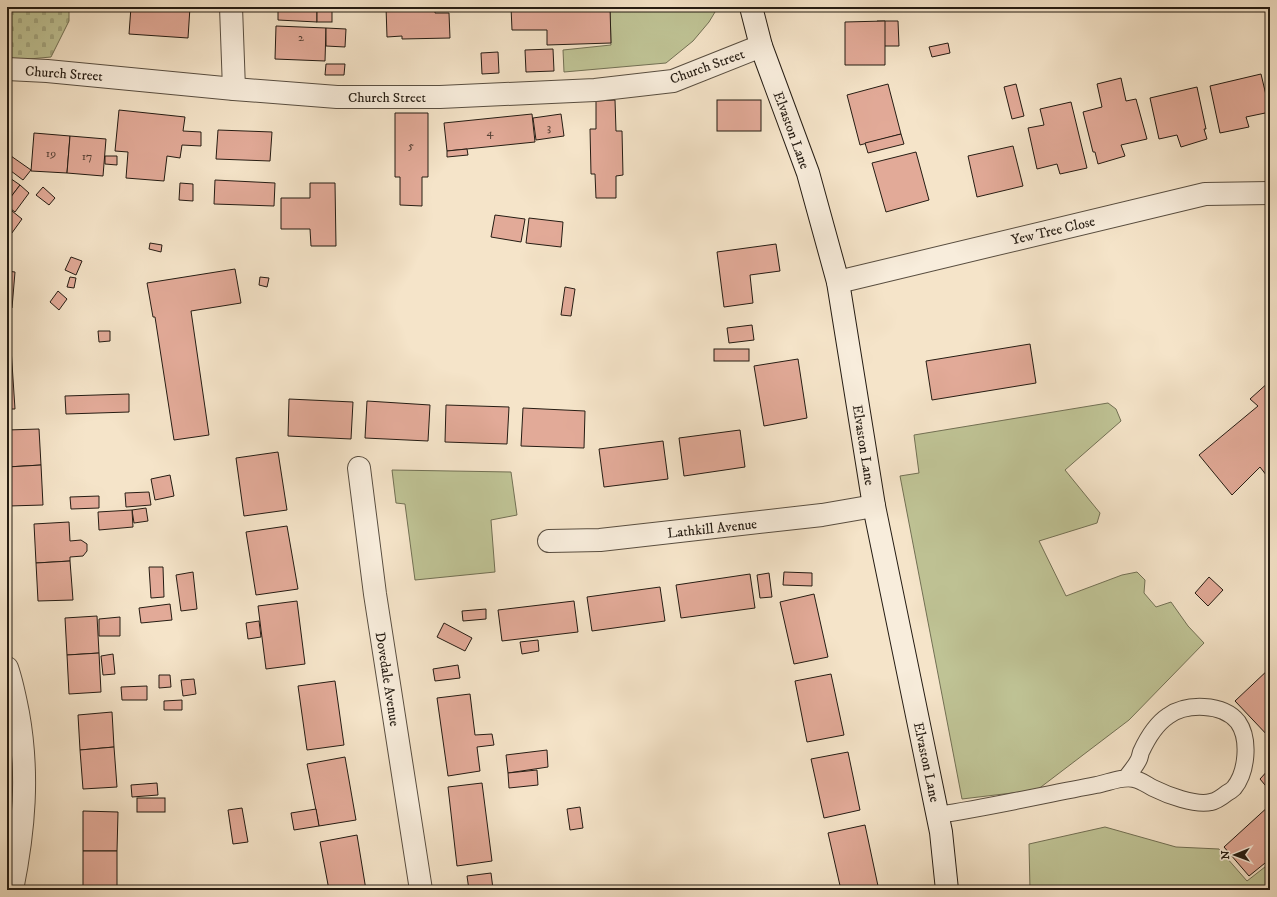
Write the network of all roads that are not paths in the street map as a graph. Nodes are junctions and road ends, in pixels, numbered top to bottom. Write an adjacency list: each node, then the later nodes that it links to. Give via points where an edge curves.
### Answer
1 (231, 7): 5 (street)
2 (751, 7): 3 (street, Elvaston Lane)
3 (761, 46): 5 (street, Church Street, via 673,81 595,90 440,97 337,97); 7 (street, Elvaston Lane, via 808,172)
4 (7, 69): 5 (street, Church Street)
5 (234, 89)
6 (1270, 193): 7 (street, Yew Tree Close, via 1205,194)
7 (838, 282): 9 (street, Elvaston Lane)
8 (359, 468): 15 (street, Dovedale Avenue, via 374,594)
9 (874, 506): 10 (street, Lathkill Avenue, via 822,516 600,540); 13 (street, Elvaston Lane)
10 (549, 542)
11 (7, 668): 14 (street, via 22,731 25,782)
12 (1126, 778): 12 (lane, via 1135,779 1172,797 1199,803 1211,802 1234,788 1241,776 1246,756 1244,735 1238,722 1224,711 1192,707 1180,709 1167,716 1155,728); 13 (lane)
13 (938, 815): 16 (street, Elvaston Lane)
14 (12, 890)
15 (421, 890)
16 (947, 890)

